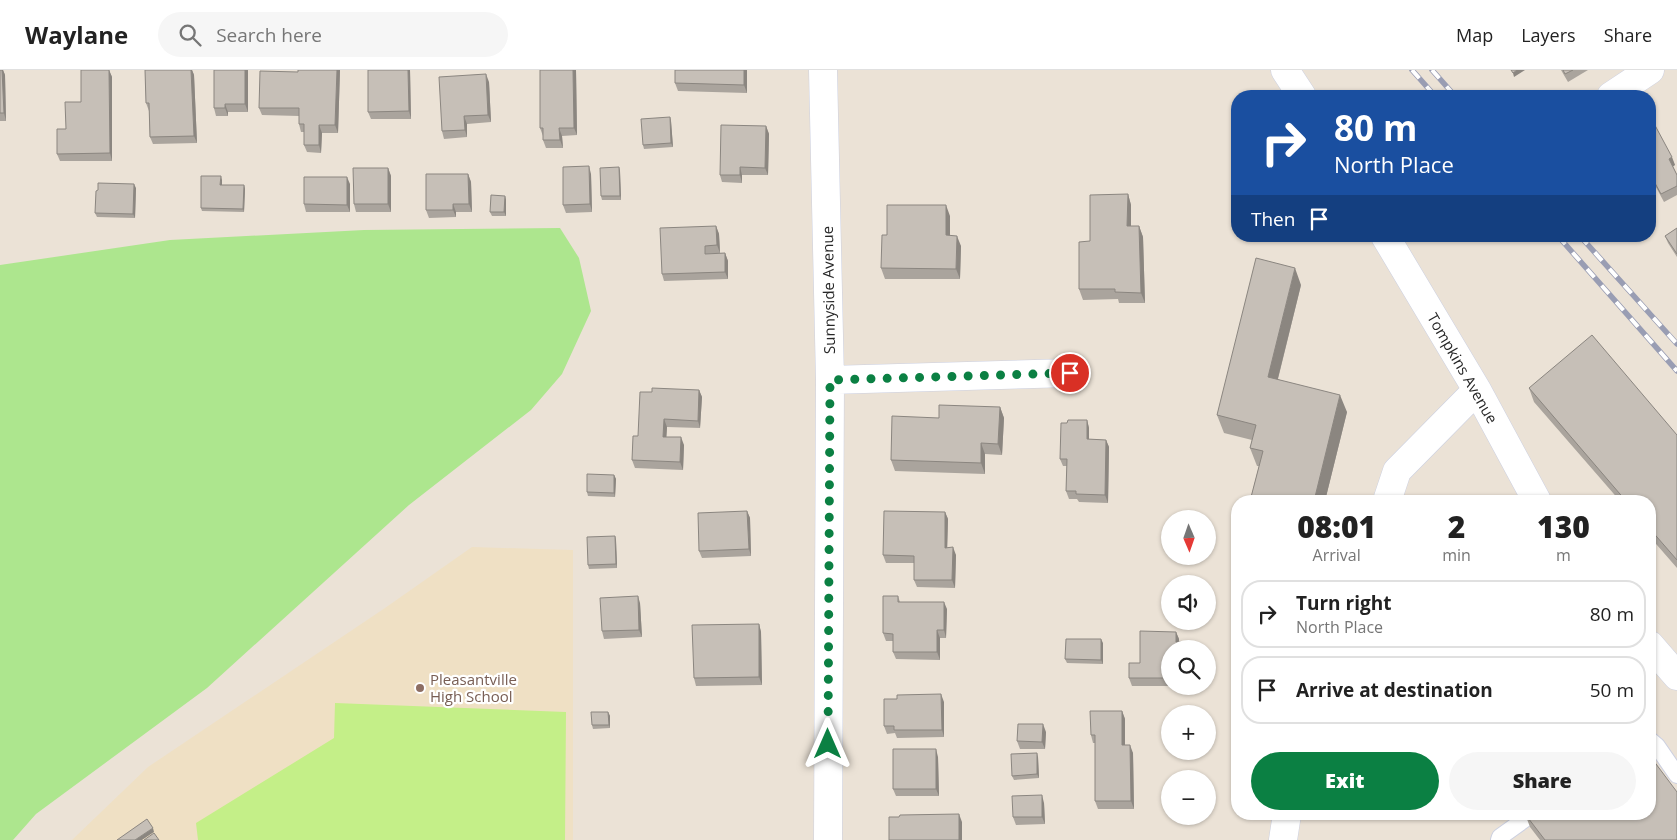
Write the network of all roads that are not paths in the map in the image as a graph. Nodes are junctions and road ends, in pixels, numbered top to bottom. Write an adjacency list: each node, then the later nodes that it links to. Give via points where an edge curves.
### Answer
1 (823, 70): 8 (street, Sunnyside Avenue)
2 (1285, 70): 4 (street)
3 (1650, 70): 5 (street)
4 (1298, 90)
5 (1620, 90)
6 (1389, 242): 9 (street, Tompkins Avenue)
7 (1070, 373): 8 (street)
8 (830, 380): 18 (street, Sunnyside Avenue)
9 (1478, 390): 10 (street, via 1397,471); 11 (street, Tompkins Avenue)
10 (1389, 495)
11 (1534, 495)
12 (1656, 651): 13 (street)
13 (1676, 673)
14 (1656, 746): 15 (lane)
15 (1677, 774)
16 (1286, 820): 19 (street)
17 (1524, 820): 20 (lane)
18 (828, 840)
19 (1283, 840)
20 (1499, 840)

